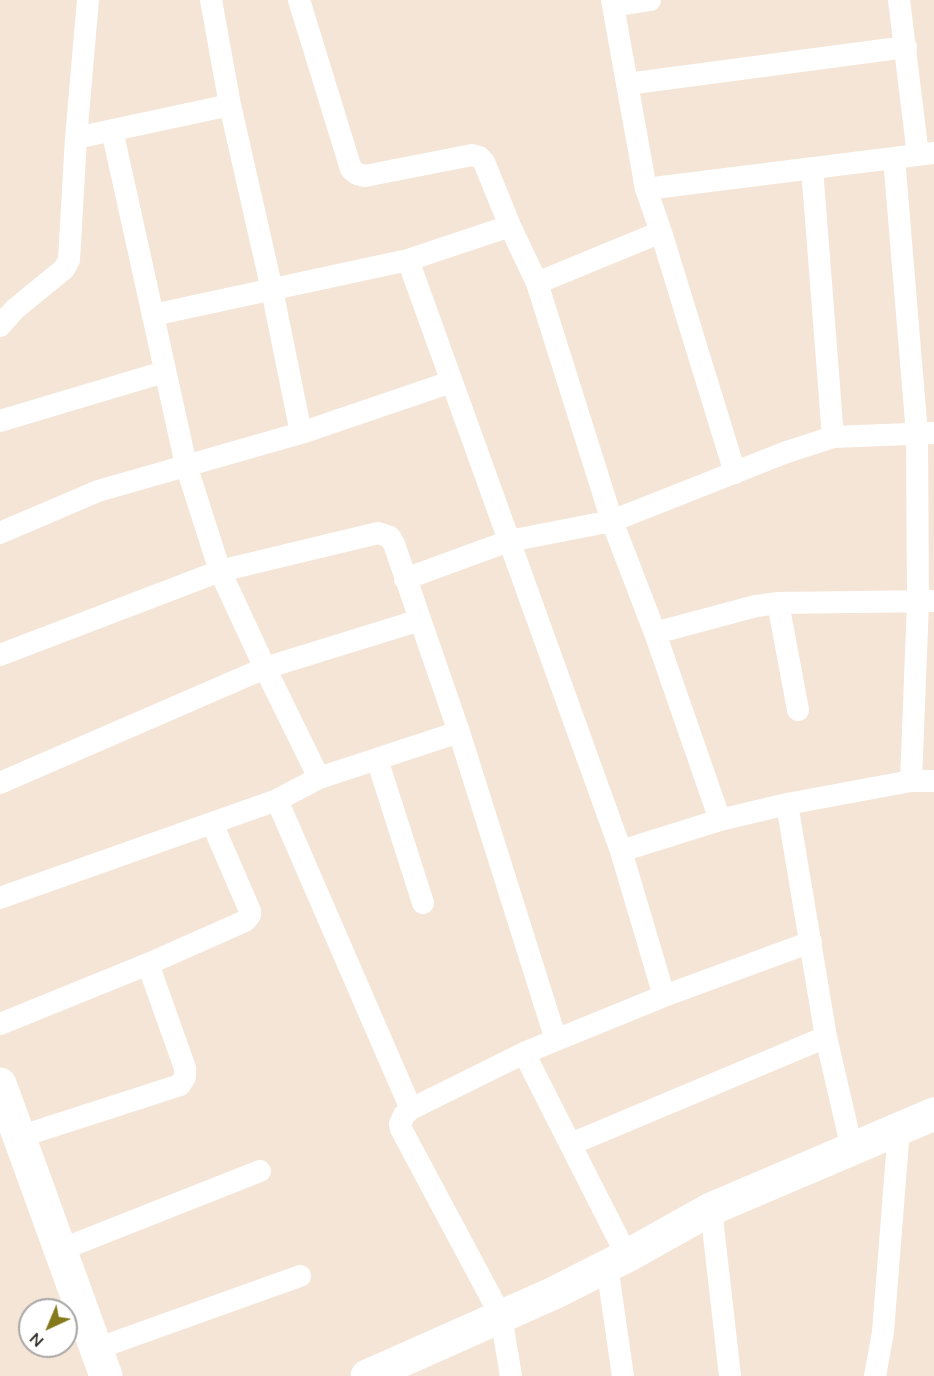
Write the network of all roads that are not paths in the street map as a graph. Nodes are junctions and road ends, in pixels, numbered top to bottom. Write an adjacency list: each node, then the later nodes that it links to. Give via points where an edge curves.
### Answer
1 (88, 0): 11 (street)
2 (211, 0): 9 (street)
3 (299, 0): 16 (street, via 351,169 366,176 460,156 479,157)
4 (650, 0): 6 (street)
5 (899, 0): 7 (street)
6 (612, 3): 8 (street)
7 (906, 47): 8 (street); 12 (street)
8 (627, 84): 15 (street)
9 (230, 105): 10 (street); 20 (street)
10 (112, 130): 11 (street); 21 (street)
11 (76, 138): 22 (street, via 69,260)
12 (926, 154): 13 (street)
13 (894, 158): 14 (street); 27 (street)
14 (812, 168): 15 (street); 28 (street)
15 (646, 189): 17 (street)
16 (510, 226): 18 (street); 19 (street)
17 (661, 232): 19 (street); 30 (street)
18 (408, 260): 20 (street); 24 (street)
19 (537, 283): 31 (street)
20 (272, 290): 21 (street); 26 (street)
21 (153, 315): 23 (street)
22 (0, 326)
23 (164, 372): 25 (street); 29 (street)
24 (451, 382): 26 (street); 33 (street)
25 (0, 421)
26 (301, 433): 29 (street)
27 (926, 433): 28 (street); 36 (street)
28 (833, 436): 30 (street)
29 (186, 465): 32 (street, via 98,491); 34 (street)
30 (735, 473): 31 (street)
31 (612, 521): 33 (street); 39 (street)
32 (0, 533)
33 (509, 541): 35 (street); 53 (street)
34 (220, 571): 35 (street, via 378,533 390,537); 40 (street); 41 (street)
35 (405, 579): 38 (street)
36 (926, 602): 37 (street); 46 (street)
37 (778, 603): 39 (street); 42 (street)
38 (420, 620): 41 (street); 43 (street)
39 (655, 633): 51 (street)
40 (0, 655)
41 (265, 668): 45 (street); 48 (street)
42 (798, 710)
43 (459, 732): 44 (street); 61 (street)
44 (377, 759): 45 (street); 55 (street)
45 (319, 778): 49 (street)
46 (911, 781): 47 (street); 50 (street)
47 (934, 781)
48 (0, 783)
49 (277, 800): 52 (street); 64 (street)
50 (787, 804): 51 (street); 56 (street)
51 (720, 820): 53 (street)
52 (213, 823): 54 (street); 57 (street, via 250,915 243,923)
53 (621, 851): 58 (street)
54 (0, 898)
55 (423, 903)
56 (811, 942): 58 (street); 60 (street)
57 (148, 964): 59 (street); 67 (street, via 185,1068 180,1085)
58 (664, 996): 61 (street)
59 (0, 1024)
60 (826, 1037): 68 (street); 69 (street)
61 (556, 1040): 62 (street)
62 (525, 1053): 64 (street); 68 (street)
63 (0, 1084): 67 (street)
64 (411, 1108): 75 (street, via 401,1120 401,1129)
65 (934, 1114): 66 (street)
66 (899, 1129): 69 (street); 81 (street, via 883,1332)
67 (20, 1137): 72 (street)
68 (571, 1144): 73 (street)
69 (852, 1149): 71 (street)
70 (260, 1171): 72 (street)
71 (711, 1209): 73 (street); 80 (street)
72 (60, 1250): 76 (street)
73 (617, 1261): 75 (street); 79 (street)
74 (300, 1276): 76 (street)
75 (501, 1316): 77 (street); 78 (street)
76 (101, 1362)
77 (382, 1372)
78 (511, 1376)
79 (623, 1376)
80 (730, 1376)
81 (875, 1376)

